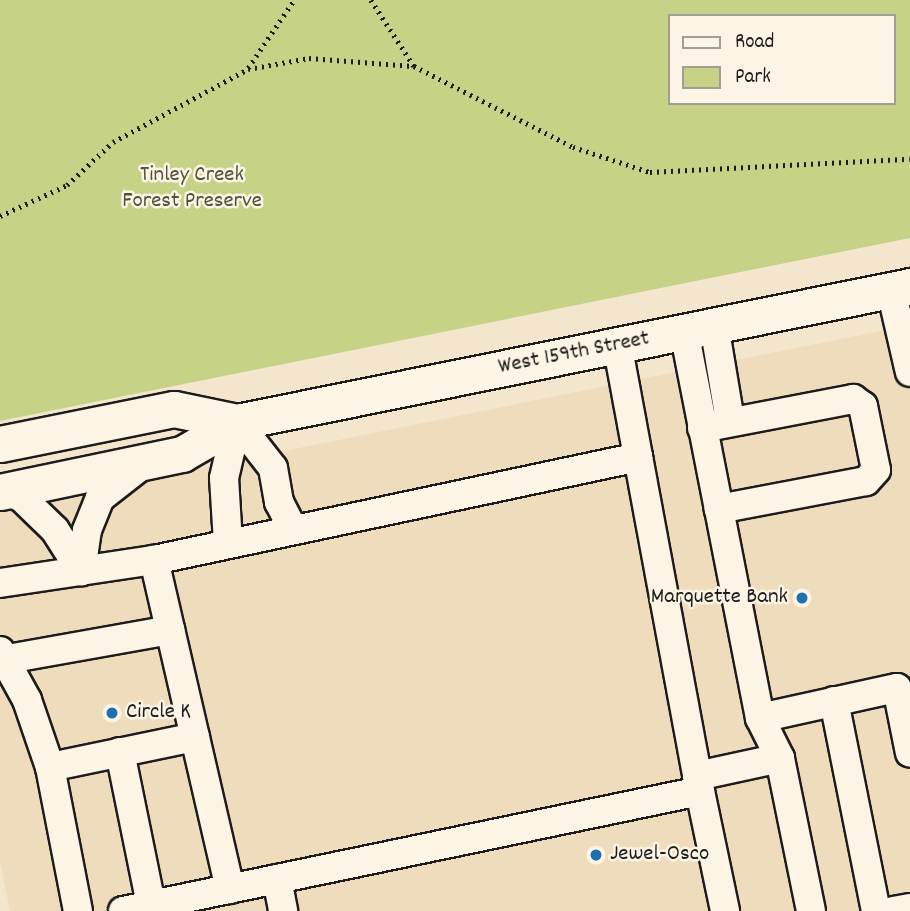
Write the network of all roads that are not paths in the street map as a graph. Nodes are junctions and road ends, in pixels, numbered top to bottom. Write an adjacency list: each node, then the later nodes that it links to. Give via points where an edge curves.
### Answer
1 (901, 288): 2 (main road, West 159th Street); 4 (lane)
2 (699, 328): 3 (main road, West 159th Street); 5 (lane); 7 (lane)
3 (617, 345): 6 (main road, West 159th Street); 9 (lane)
4 (910, 372)
5 (730, 421): 7 (lane); 12 (lane, via 852,399 863,406 876,470 866,481)
6 (237, 422): 8 (main road, West 159th Street, via 174,409); 10 (main road, West 159th Street, via 182,454); 13 (lane, via 273,468 279,502); 14 (lane, via 224,478)
7 (702, 428): 12 (lane)
8 (0, 444)
9 (638, 457): 13 (lane); 27 (lane)
10 (146, 462): 11 (main road, West 159th Street); 16 (lane, via 100,498 87,530)
11 (1, 491): 16 (lane, via 21,497 55,530)
12 (719, 509): 21 (lane)
13 (293, 529): 14 (lane)
14 (228, 543): 15 (lane)
15 (154, 560): 16 (lane); 18 (lane)
16 (81, 571): 17 (lane)
17 (0, 583)
18 (170, 630): 19 (lane); 22 (lane)
19 (1, 656): 26 (lane, via 27,700)
20 (834, 701): 21 (lane); 24 (lane, via 897,688); 37 (lane)
21 (760, 718): 25 (lane)
22 (195, 737): 23 (lane); 29 (lane)
23 (120, 752): 26 (lane); 30 (lane)
24 (910, 753)
25 (779, 758): 27 (lane); 36 (lane)
26 (50, 767): 32 (lane)
27 (699, 784): 28 (lane); 35 (lane)
28 (277, 879): 29 (lane); 34 (lane)
29 (230, 889): 30 (lane)
30 (151, 905): 33 (lane)
31 (910, 908): 38 (lane)
32 (78, 911)
33 (123, 911)
34 (283, 911)
35 (725, 911)
36 (811, 911)
37 (876, 911)
38 (892, 911)

